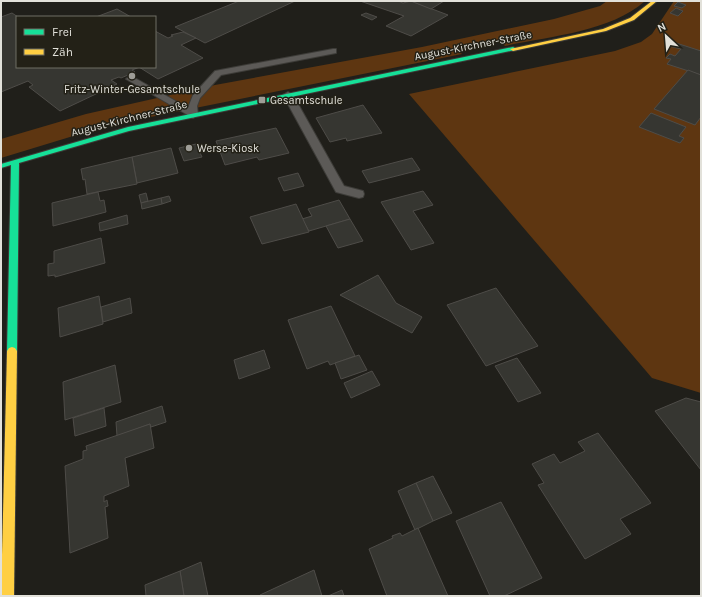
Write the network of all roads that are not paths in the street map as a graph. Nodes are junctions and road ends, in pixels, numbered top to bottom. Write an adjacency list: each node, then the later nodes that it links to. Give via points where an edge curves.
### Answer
1 (655, 1): 4 (street, August-Kirchner-Straße, via 632,19 604,30)
2 (333, 50): 5 (lane, via 218,73 196,97 192,106)
3 (130, 79): 5 (lane)
4 (288, 95): 5 (street, August-Kirchner-Straße); 8 (lane, via 340,189)
5 (193, 115): 6 (street, August-Kirchner-Straße, via 102,136)
6 (15, 161): 7 (street, August-Kirchner-Straße); 9 (street)
7 (1, 166)
8 (359, 194)
9 (7, 596)

